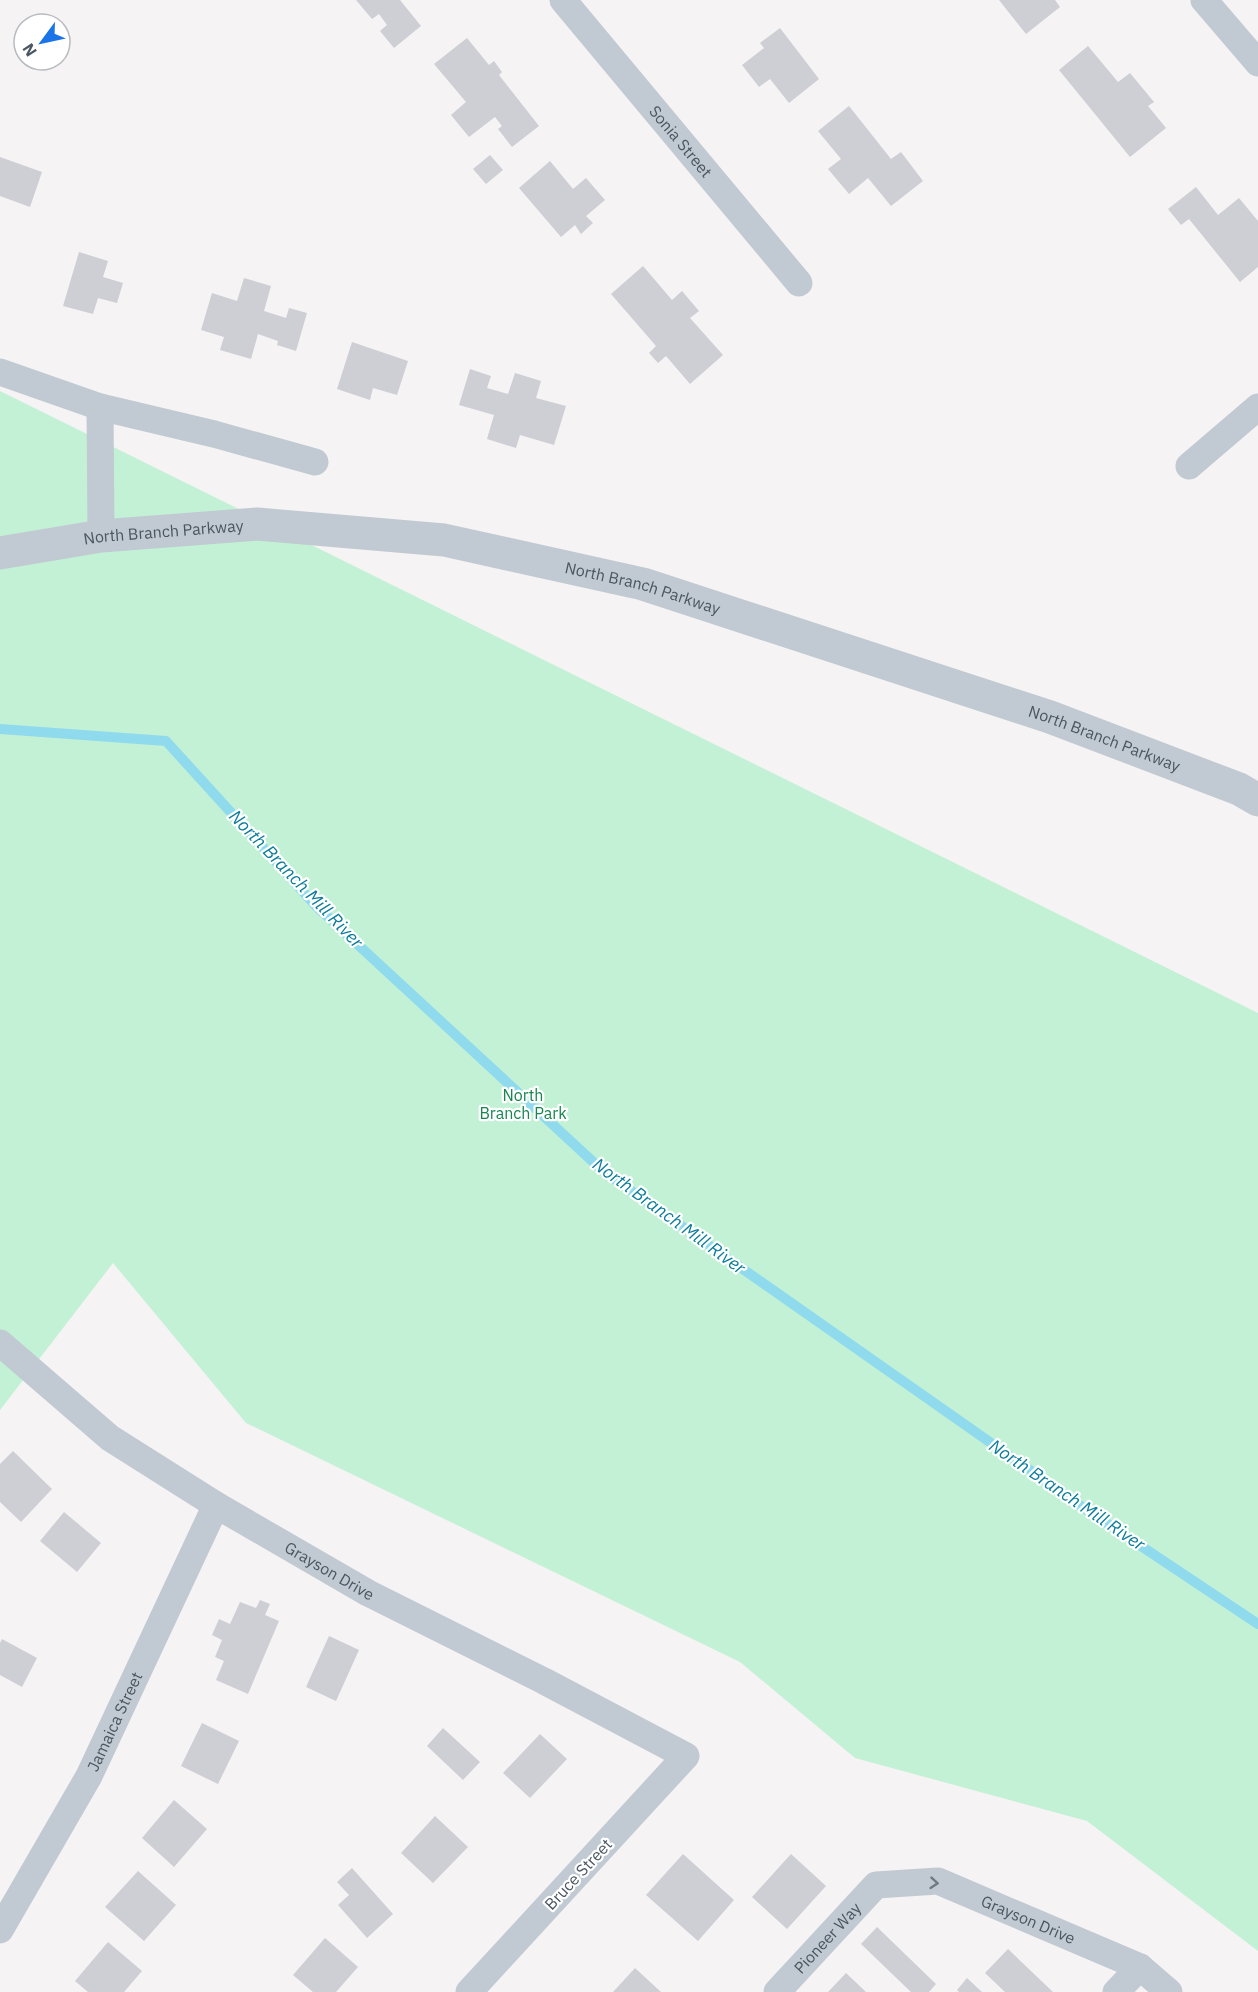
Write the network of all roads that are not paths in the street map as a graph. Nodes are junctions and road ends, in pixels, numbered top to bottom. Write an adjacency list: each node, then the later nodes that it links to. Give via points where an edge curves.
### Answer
1 (563, 0): 4 (street, Sonia Street)
2 (1204, 0): 3 (street)
3 (1258, 63)
4 (799, 283)
5 (0, 372): 6 (street)
6 (100, 407): 8 (street); 10 (street)
7 (1258, 407): 9 (street)
8 (315, 462)
9 (1189, 466)
10 (101, 536): 11 (street, North Branch Parkway); 12 (street, North Branch Parkway, via 257,524 437,539 643,584 1050,717 1239,789)
11 (0, 553)
12 (1258, 800)
13 (0, 1343): 14 (street, Grayson Drive, via 110,1438)
14 (216, 1505): 15 (street, Grayson Drive, via 368,1593); 17 (street, Jamaica Street, via 89,1776)
15 (686, 1756): 19 (street, Bruce Street)
16 (876, 1884): 18 (street, Grayson Drive, one-way to 18, via 938,1881); 20 (street, Pioneer Way)
17 (0, 1930)
18 (1140, 1966): 21 (street); 22 (street, Grayson Drive)
19 (469, 1992)
20 (777, 1992)
21 (1116, 1992)
22 (1169, 1992)

